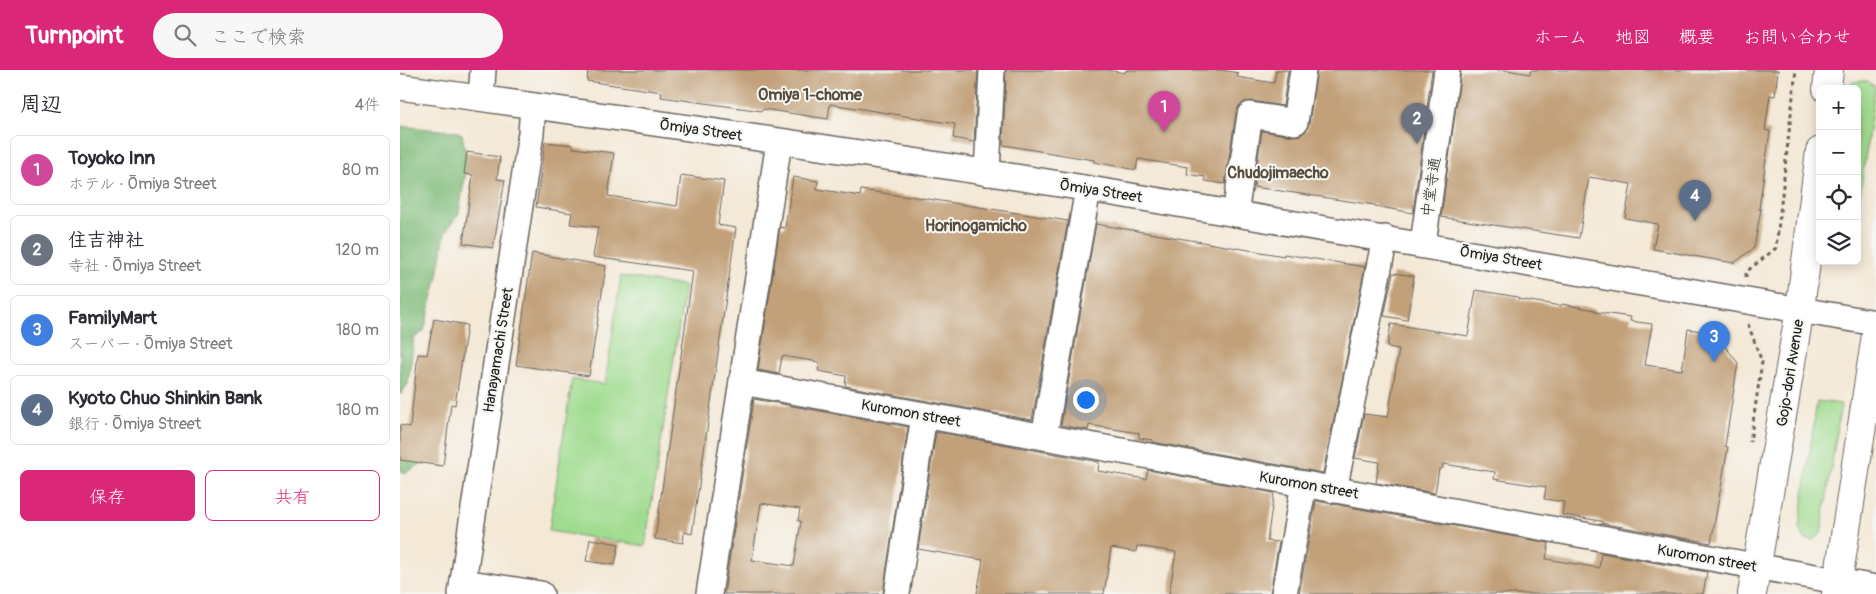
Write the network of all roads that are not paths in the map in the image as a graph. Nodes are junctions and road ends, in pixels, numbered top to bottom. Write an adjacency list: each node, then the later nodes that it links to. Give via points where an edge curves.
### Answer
1 (483, 70): 8 (street)
2 (992, 70): 11 (street)
3 (1303, 70): 14 (street, via 1295,122 1250,115)
4 (1448, 70): 16 (street, 中堂寺通)
5 (1829, 70): 6 (highway)
6 (1827, 85)
7 (400, 87): 8 (street, Ōmiya Street)
8 (481, 98): 9 (street, Ōmiya Street)
9 (533, 106): 10 (street, Ōmiya Street); 27 (street, Hanayamachi Street)
10 (779, 142): 11 (street, Ōmiya Street); 20 (street)
11 (987, 173): 13 (street, Ōmiya Street)
12 (1817, 175): 17 (highway, Gojo-dori Avenue)
13 (1088, 188): 14 (street, Ōmiya Street); 22 (street)
14 (1235, 214): 15 (street, Ōmiya Street)
15 (1385, 238): 16 (street, Ōmiya Street); 24 (street)
16 (1423, 244): 17 (street, Ōmiya Street)
17 (1800, 309): 18 (street, Ōmiya Street); 25 (highway, Gojo-dori Avenue)
18 (1876, 323)
19 (1876, 335): 26 (highway)
20 (742, 382): 21 (street, Kuromon street); 30 (street)
21 (924, 415): 22 (street, Kuromon street); 31 (street)
22 (1044, 437): 23 (street, Kuromon street)
23 (1304, 484): 24 (street, Kuromon street); 32 (street)
24 (1334, 490): 25 (street, Kuromon street)
25 (1757, 567): 26 (street, Kuromon street); 33 (highway, Gojo-dori Avenue)
26 (1837, 587): 28 (street, Kuromon street)
27 (462, 588): 29 (street)
28 (1876, 588)
29 (541, 594)
30 (709, 594)
31 (897, 594)
32 (1284, 594)
33 (1752, 594)

